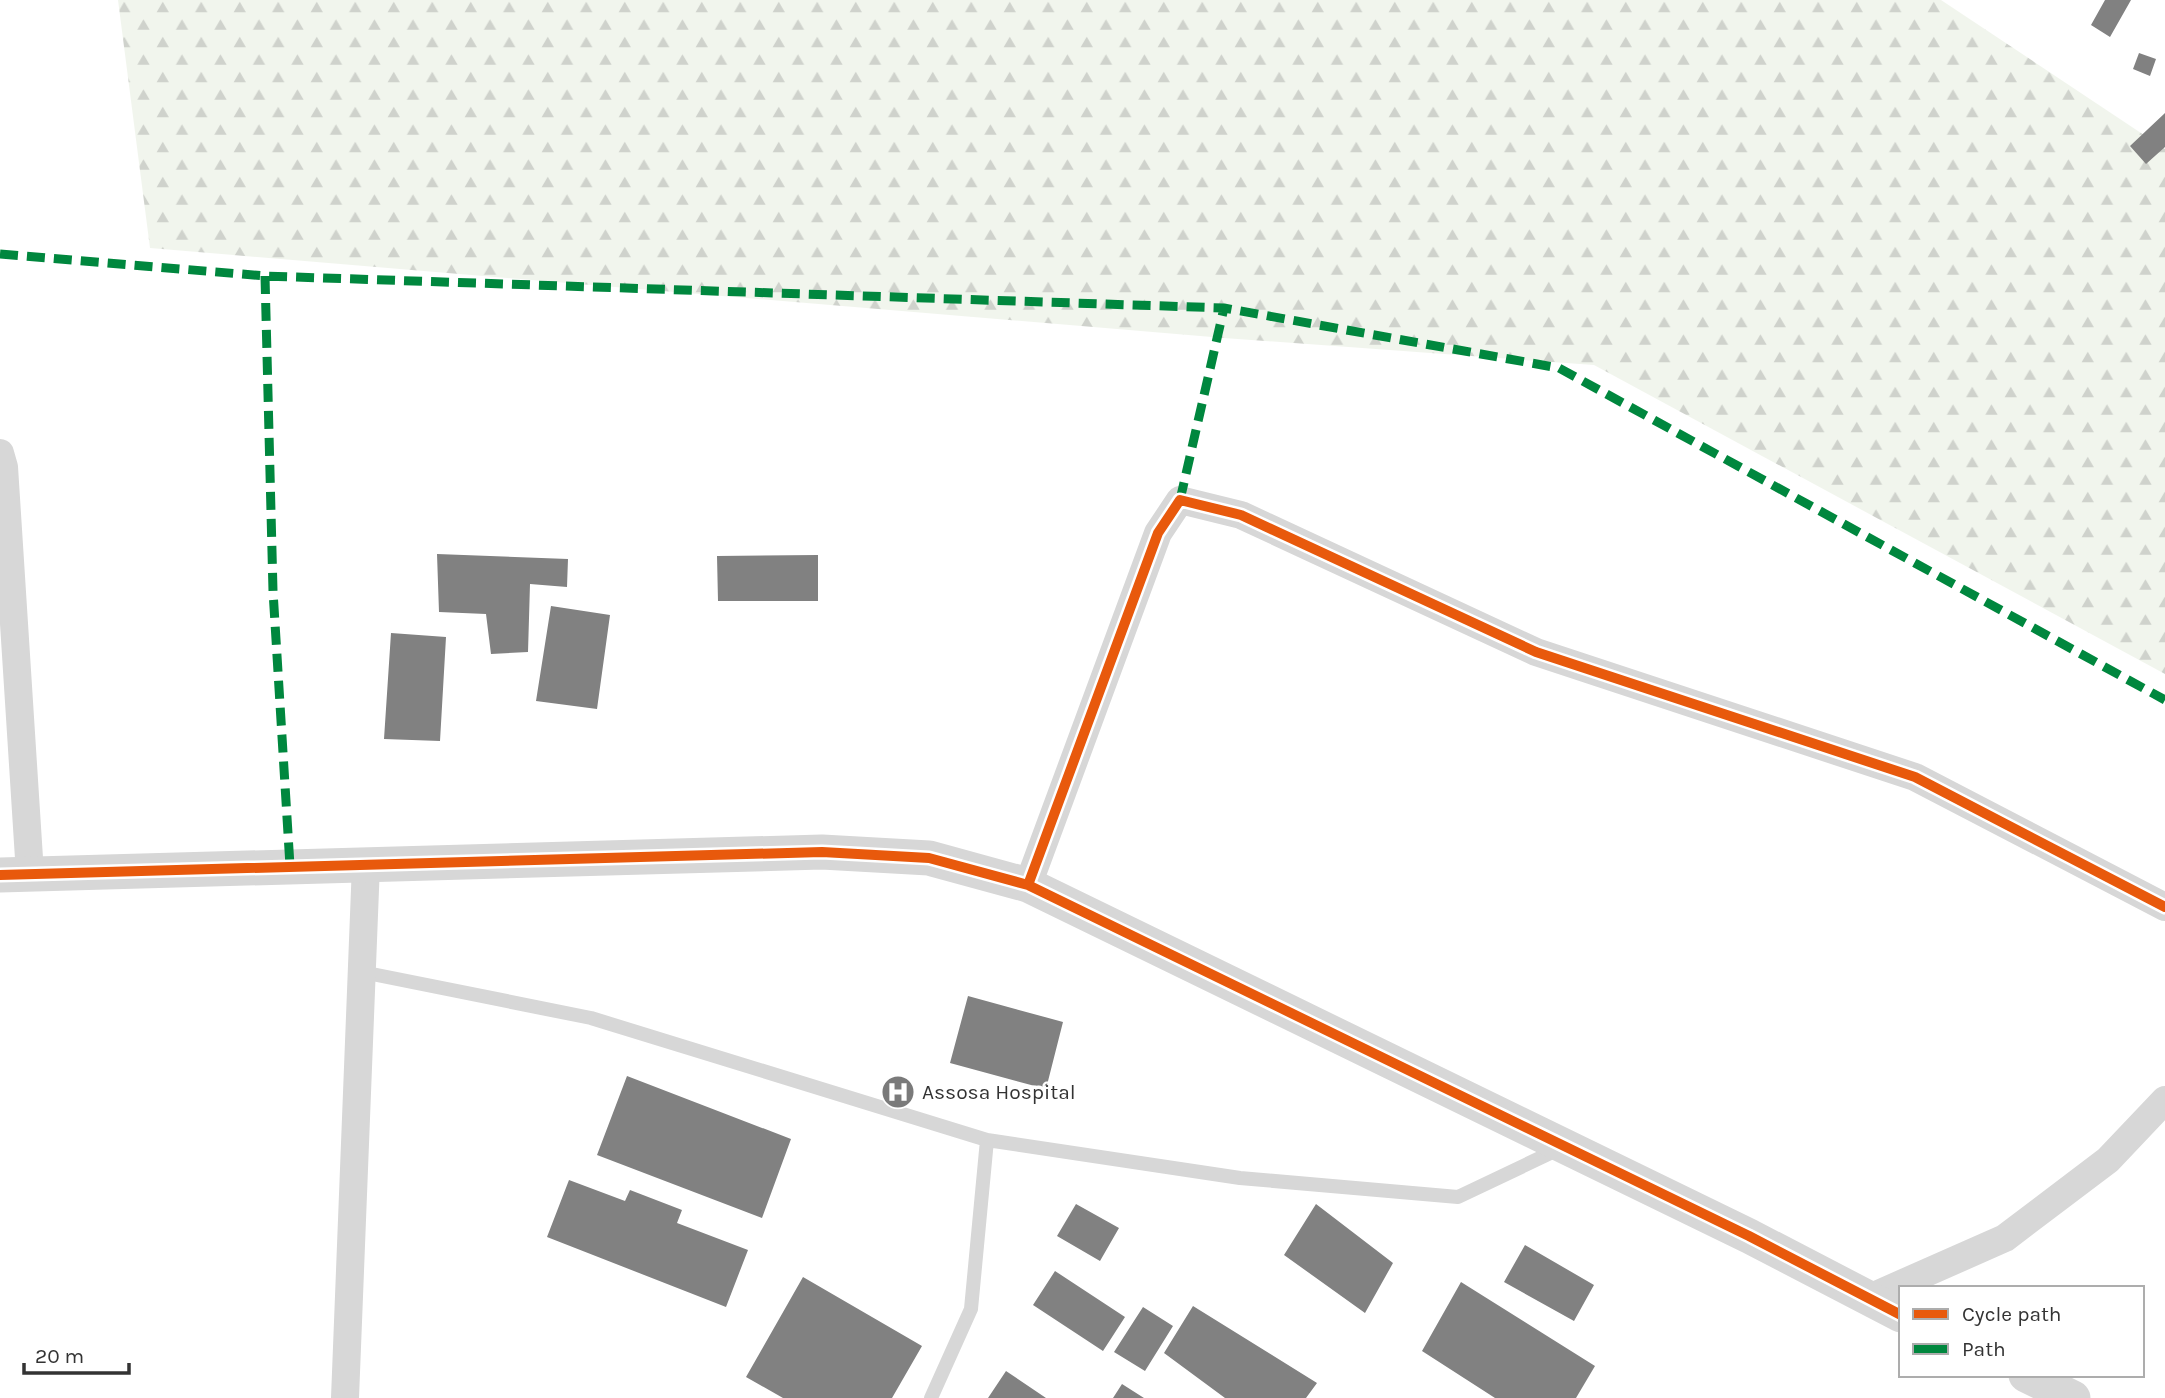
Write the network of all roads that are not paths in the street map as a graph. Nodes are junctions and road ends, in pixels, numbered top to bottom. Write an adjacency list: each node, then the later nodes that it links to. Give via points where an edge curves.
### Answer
1 (0, 453): 3 (street, via 4,467)
2 (366, 864): 3 (street); 4 (street, via 822,852 929,858); 6 (street)
3 (15, 875)
4 (1028, 884): 5 (street, via 1157,533 1180,500 1241,515 1536,653 1915,777); 9 (street)
5 (2165, 907)
6 (362, 972): 8 (lane, via 591,1018); 13 (street)
7 (2165, 1100): 10 (street, via 2108,1160 2005,1238)
8 (987, 1140): 9 (lane, via 1240,1178 1458,1197); 14 (lane, via 971,1309)
9 (1565, 1146): 10 (street)
10 (1867, 1298): 11 (street)
11 (1899, 1314)
12 (2030, 1377): 15 (street)
13 (345, 1398)
14 (931, 1398)
15 (2073, 1398)

